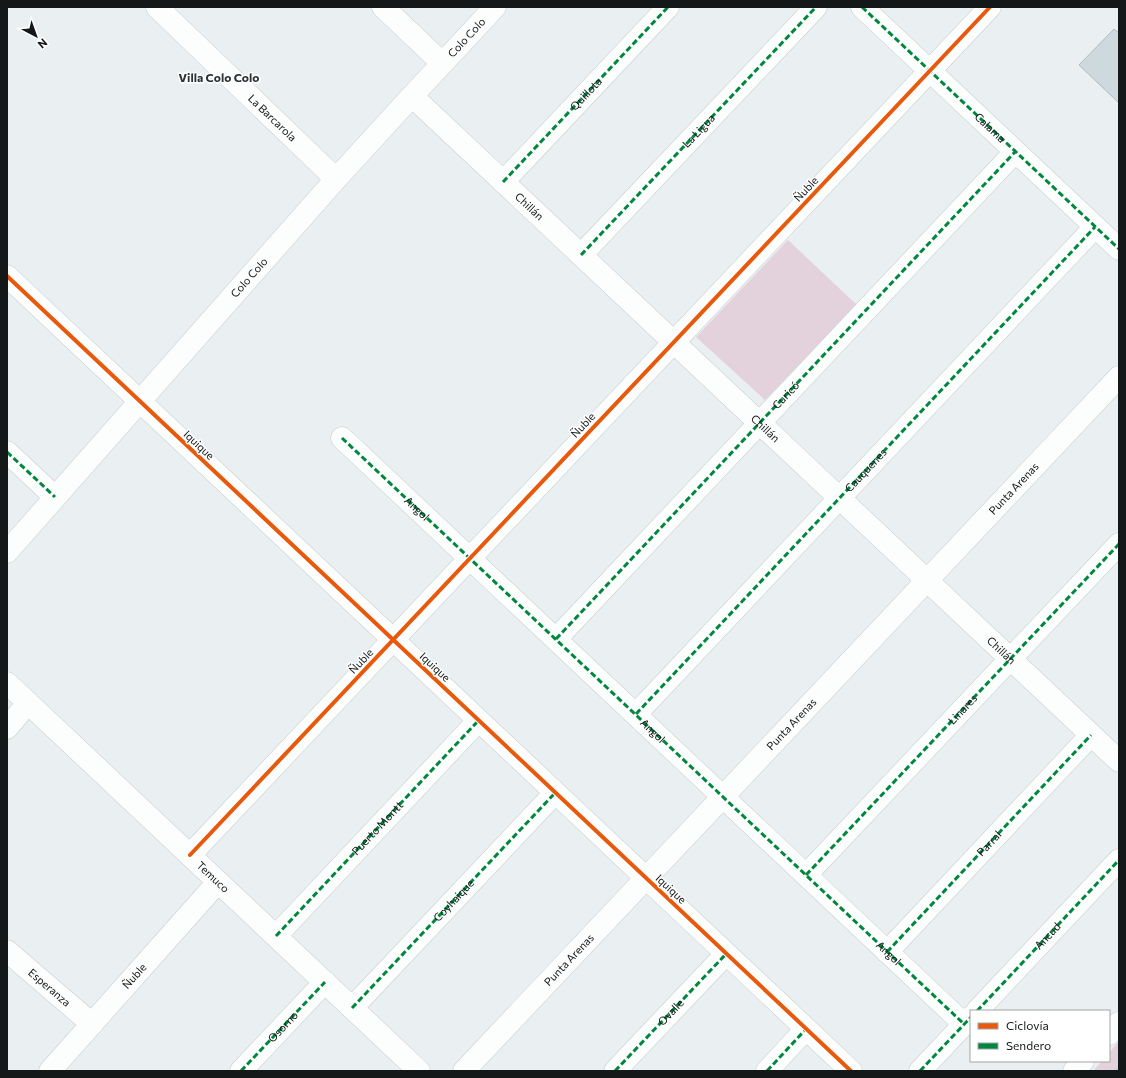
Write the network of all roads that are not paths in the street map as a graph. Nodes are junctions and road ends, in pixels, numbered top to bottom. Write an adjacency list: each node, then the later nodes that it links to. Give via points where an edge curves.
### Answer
1 (157, 7): 12 (street, La Barcarola)
2 (383, 7): 8 (street)
3 (495, 7): 8 (street, Colo Colo)
4 (668, 7): 13 (street, Quillota)
5 (816, 7): 16 (street, La Ligua)
6 (862, 7): 9 (street, Calama)
7 (990, 7): 9 (street, Ñuble)
8 (442, 63): 10 (street, Colo Colo)
9 (930, 71): 11 (street, Calama); 18 (street, Ñuble)
10 (412, 96): 12 (street, Colo Colo); 13 (street, Chillán)
11 (1015, 152): 14 (street, Calama); 21 (street, Curicó)
12 (336, 178): 20 (street, Colo Colo)
13 (503, 182): 16 (street, Chillán)
14 (1095, 227): 15 (street, Calama); 25 (street, Cauquenes)
15 (1119, 249)
16 (581, 255): 18 (street, Chillán)
17 (7, 276): 20 (street, Iquique)
18 (674, 342): 21 (street, Chillán); 28 (street, Ñuble)
19 (1119, 377): 29 (street, Punta Arenas)
20 (140, 402): 24 (street, Colo Colo); 31 (street, Iquique)
21 (760, 423): 25 (street, Chillán); 30 (street, Curicó)
22 (342, 438): 28 (street, Angol)
23 (7, 452): 24 (street)
24 (55, 498): 27 (street, Colo Colo)
25 (840, 498): 29 (street, Chillán); 35 (street, Cauquenes)
26 (1119, 544): 32 (street, Linares)
27 (7, 552)
28 (470, 558): 30 (street, Angol); 31 (street, Ñuble)
29 (927, 580): 32 (street, Chillán); 41 (street, Punta Arenas)
30 (556, 639): 35 (street, Angol)
31 (393, 640): 36 (street, Iquique); 42 (street, Ñuble)
32 (1010, 659): 38 (street, Chillán); 44 (street, Linares)
33 (7, 683): 34 (street, Temuco)
34 (28, 703): 37 (street); 42 (street, Temuco)
35 (636, 714): 41 (street, Angol)
36 (478, 721): 40 (street, Iquique); 47 (street, Puerto Montt)
37 (7, 728)
38 (1091, 735): 39 (street, Chillán); 49 (street, Parral)
39 (1119, 761)
40 (555, 793): 45 (street, Iquique); 52 (street, Coyhaique)
41 (723, 797): 44 (street, Angol); 45 (street, Punta Arenas)
42 (190, 855): 46 (street, Temuco)
43 (1119, 860): 53 (street, Ancud)
44 (806, 875): 49 (street, Angol)
45 (646, 878): 50 (street, Iquique); 64 (street, Punta Arenas)
46 (218, 882): 47 (street, Temuco); 57 (street, Ñuble)
47 (276, 936): 51 (street, Temuco)
48 (7, 951): 57 (street, Esperanza)
49 (887, 952): 54 (street, Angol)
50 (726, 954): 58 (street, Iquique); 65 (street, Ovalle)
51 (325, 982): 52 (street, Temuco); 61 (street, Osorno)
52 (352, 1008): 63 (street, Temuco)
53 (978, 1010)
54 (970, 1016)
55 (970, 1018): 68 (street, Ancud)
56 (1119, 1023): 59 (street)
57 (92, 1024): 62 (street, Ñuble)
58 (806, 1029): 66 (street); 67 (street, Iquique)
59 (1110, 1033)
60 (1082, 1062): 69 (street)
61 (247, 1069)
62 (50, 1071)
63 (419, 1071)
64 (464, 1071)
65 (615, 1071)
66 (767, 1071)
67 (851, 1071)
68 (920, 1071)
69 (1074, 1071)

